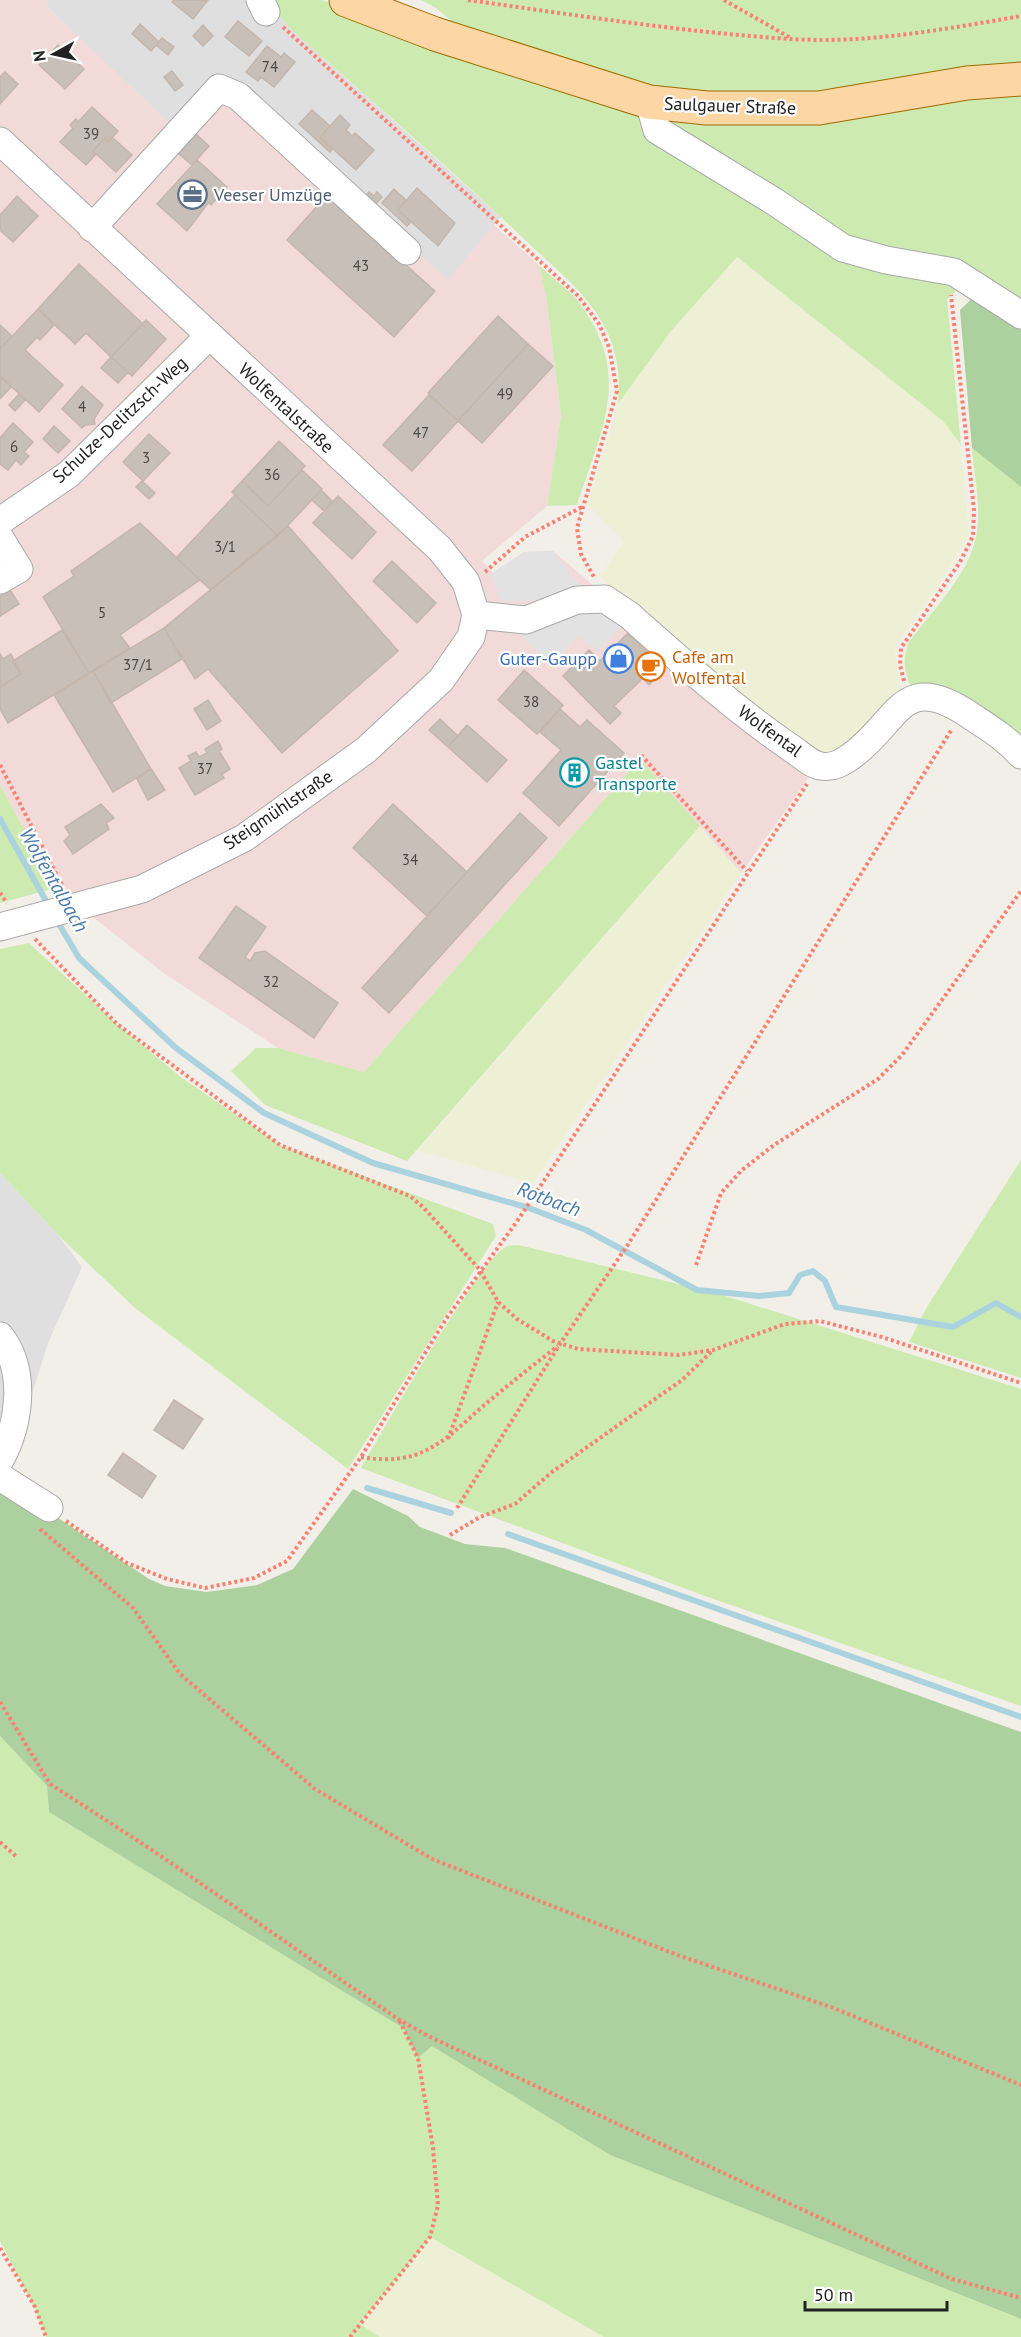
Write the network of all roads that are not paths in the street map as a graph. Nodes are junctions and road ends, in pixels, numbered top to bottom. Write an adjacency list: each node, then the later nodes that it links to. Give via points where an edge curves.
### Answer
1 (346, 0): 3 (main road, Saulgauer Straße, via 435,34)
2 (1021, 79): 3 (main road, Saulgauer Straße, via 967,83 819,108 707,108)
3 (649, 102): 7 (street, via 657,130 843,248 942,269 974,283)
4 (0, 141): 5 (street, Wolfentalstraße)
5 (92, 228): 6 (street, via 219,88 238,96); 8 (street, Wolfentalstraße)
6 (407, 252)
7 (1021, 315)
8 (208, 337): 9 (street, Schulze-Delitzsch-Weg, via 69,474); 12 (street, Wolfentalstraße, via 440,549)
9 (0, 520)
10 (0, 538): 11 (street, via 19,569)
11 (0, 580)
12 (477, 596): 13 (street, Wolfental, via 526,620 577,600 605,599 760,727 819,766 838,765 863,748 911,699 924,696 938,697 964,711 1008,740); 14 (street, Steigmühlstraße, via 471,637 441,680 366,750 244,838 142,889)
13 (1021, 754)
14 (10, 925)
15 (0, 1336): 16 (street, via 18,1379 15,1419)
16 (0, 1460)
17 (0, 1477): 18 (street)
18 (42, 1517)

